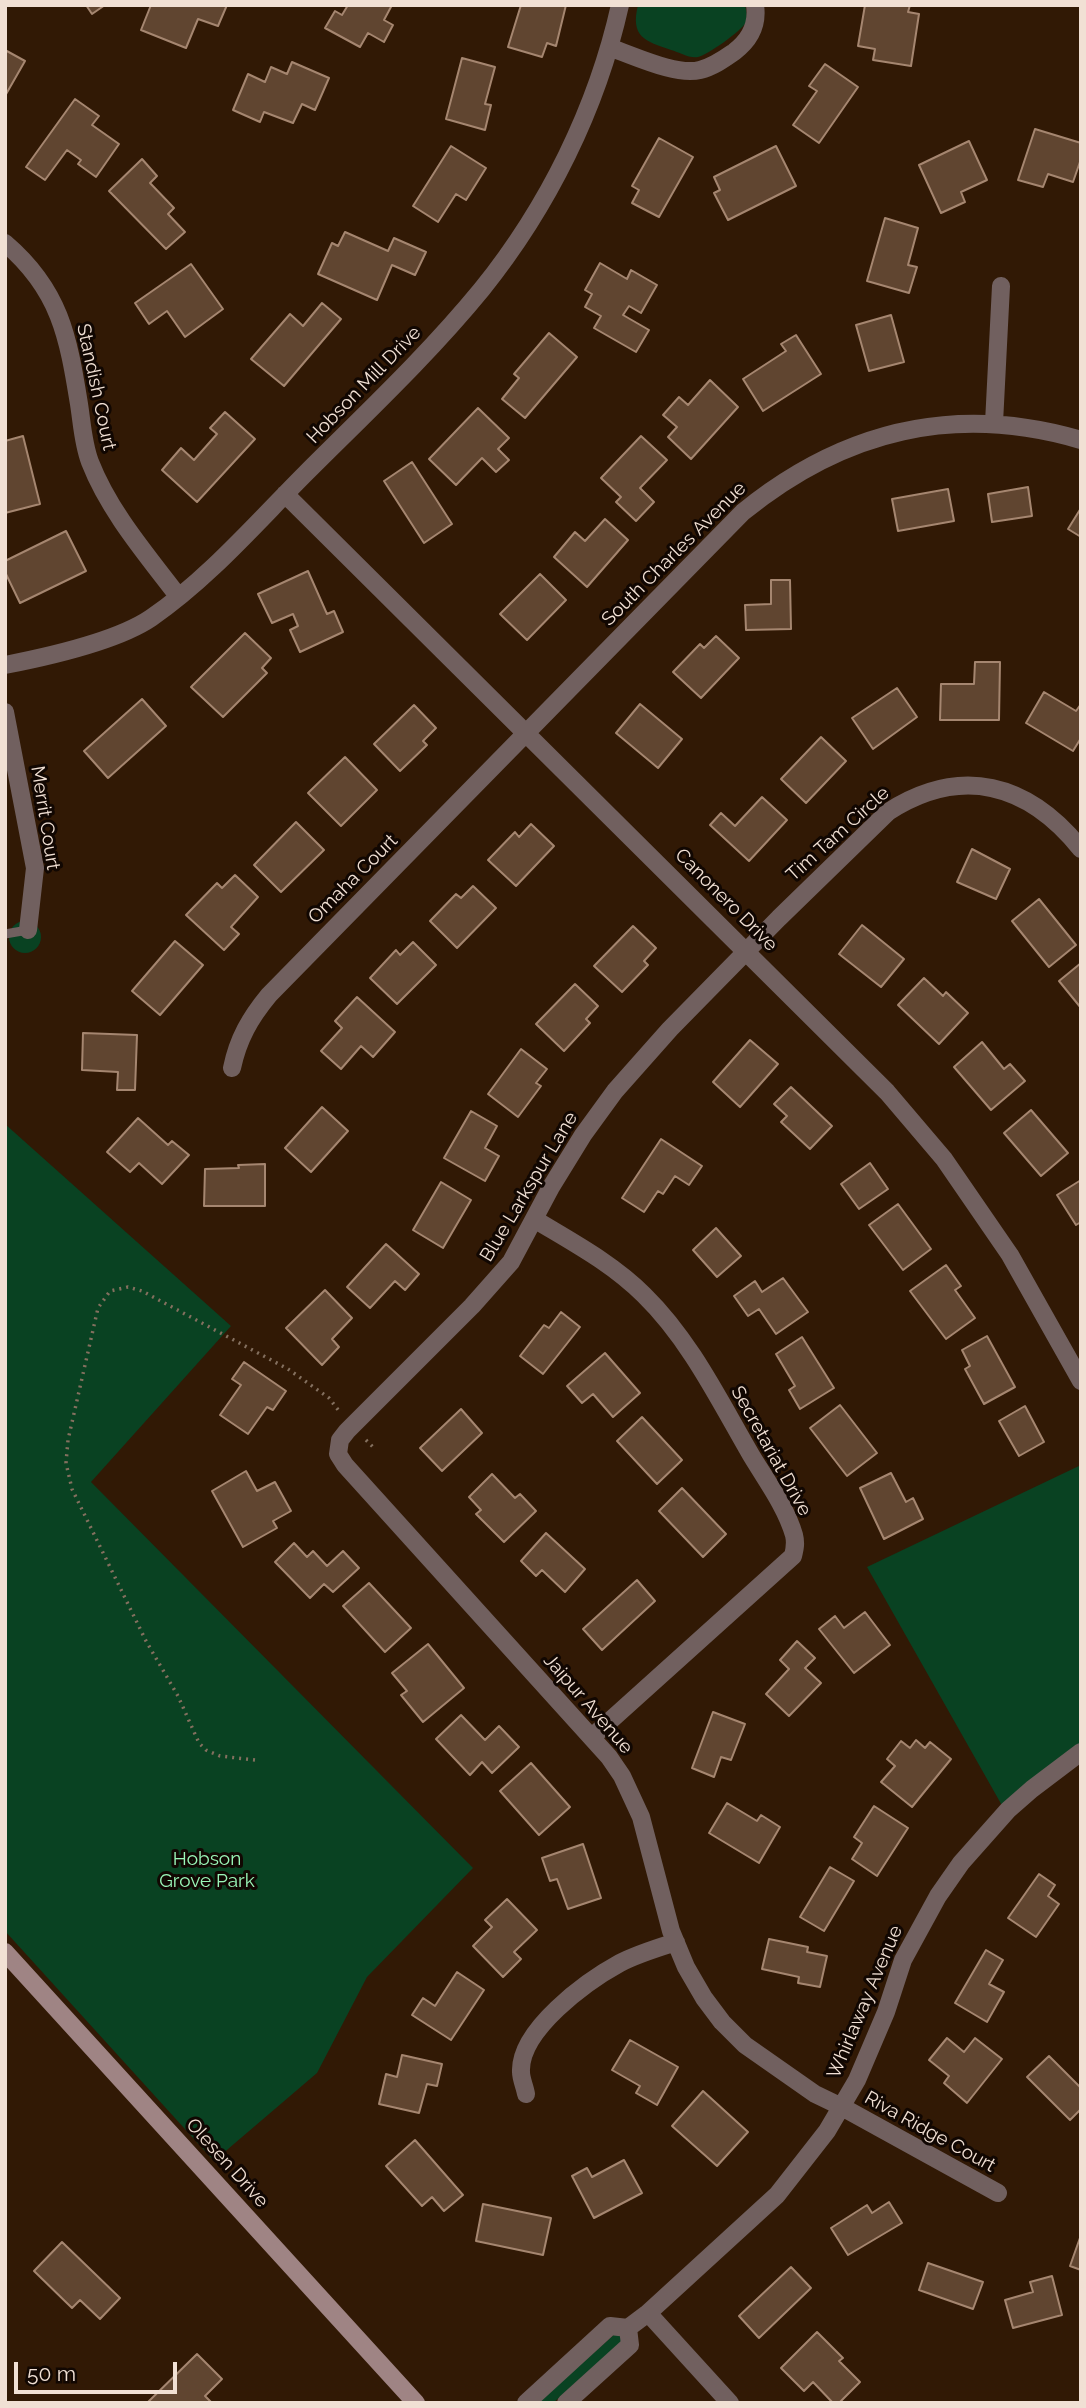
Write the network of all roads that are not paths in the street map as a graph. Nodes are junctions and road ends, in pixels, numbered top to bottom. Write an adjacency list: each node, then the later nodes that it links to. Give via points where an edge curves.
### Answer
1 (620, 5): 3 (street, Hobson Mill Drive)
2 (755, 5): 3 (street, via 754,27 742,46 701,70 675,69)
3 (611, 48): 9 (street, Hobson Mill Drive, via 549,190 498,268 428,350)
4 (5, 243): 5 (street, Standish Court)
5 (13, 258): 10 (street, Standish Court, via 48,291 56,307 69,345 86,451 102,488)
6 (1002, 286): 7 (street)
7 (994, 423): 8 (street, South Charles Avenue); 13 (street, South Charles Avenue, via 898,432 847,447 795,473 743,512)
8 (1081, 440)
9 (285, 494): 10 (street, Hobson Mill Drive); 13 (street, Canonero Drive)
10 (178, 596): 11 (street, Hobson Mill Drive, via 150,619 119,633)
11 (5, 665)
12 (5, 712): 15 (street, Merrit Court, via 35,869)
13 (526, 733): 17 (street, Canonero Drive); 18 (street, Omaha Court, via 269,995 243,1031)
14 (1081, 849): 17 (street, Tim Tam Circle, via 1047,813 1009,792 979,786 936,789 888,812)
15 (28, 930): 16 (lane)
16 (5, 933)
17 (748, 951): 19 (street, Blue Larkspur Lane, via 615,1091 583,1135); 20 (street, Canonero Drive, via 887,1092 944,1160 1010,1255)
18 (232, 1068)
19 (534, 1219): 21 (street, Blue Larkspur Lane, via 498,1279); 22 (street, Secretariat Drive, via 611,1266 666,1318 693,1354 776,1497 796,1546 793,1556)
20 (1081, 1381)
21 (340, 1440): 22 (street, Jaipur Avenue, via 338,1454 345,1465)
22 (592, 1737): 24 (street, Jaipur Avenue, via 622,1776 641,1817)
23 (1081, 1752): 27 (street, Whirlaway Avenue, via 1008,1810 938,1896 902,1960 886,2012)
24 (676, 1942): 26 (street, via 621,1962 558,2007 527,2050 521,2071); 27 (street, Jaipur Avenue, via 704,1998 745,2045 807,2090)
25 (5, 1952): 31 (street, Olesen Drive)
26 (526, 2094)
27 (842, 2107): 28 (street, Riva Ridge Court); 29 (street, Whirlaway Avenue, via 776,2195)
28 (998, 2193)
29 (648, 2313): 30 (street, Whirlaway Avenue); 34 (street)
30 (628, 2328): 32 (street, Whirlaway Avenue, via 610,2326); 33 (street, via 630,2345)
31 (416, 2403)
32 (526, 2403)
33 (566, 2403)
34 (730, 2403)

